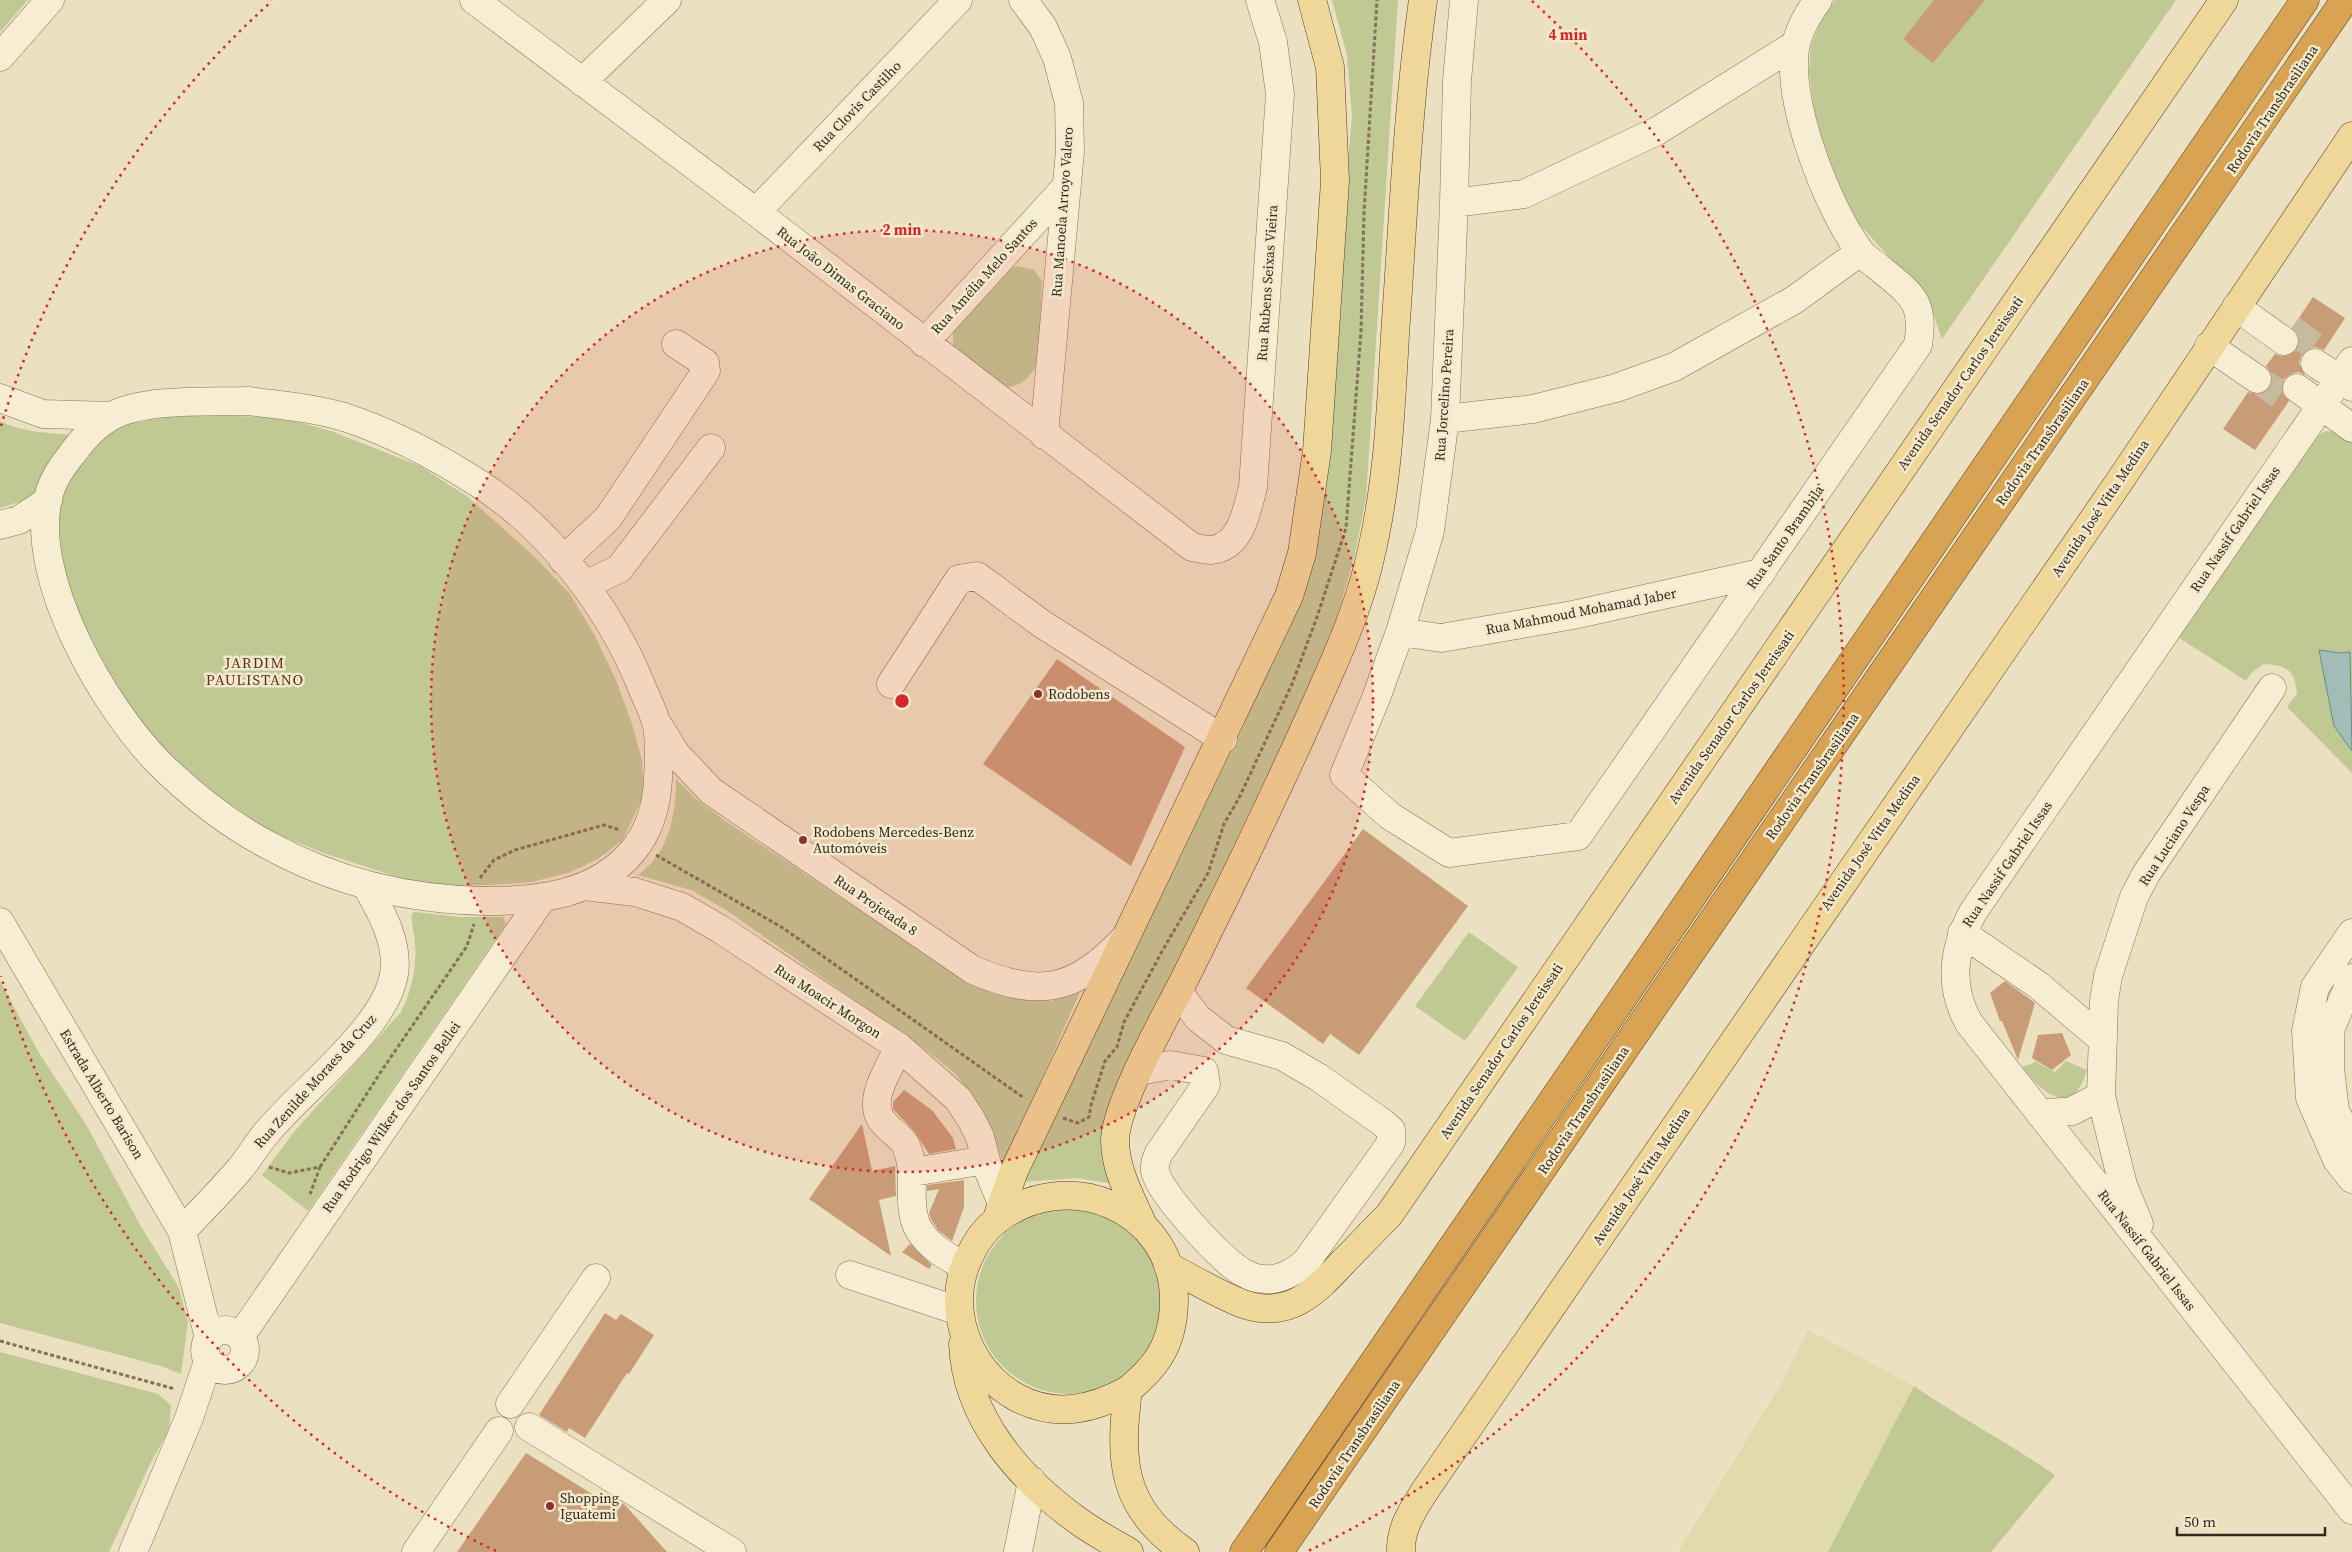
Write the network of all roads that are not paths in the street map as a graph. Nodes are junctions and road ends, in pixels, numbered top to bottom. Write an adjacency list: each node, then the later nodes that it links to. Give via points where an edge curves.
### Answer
1 (50, 0): 16 (street)
2 (474, 0): 17 (street, Rua João Dimas Graciano)
3 (667, 0): 17 (street)
4 (958, 0): 22 (street, Rua Clovis Castilho)
5 (1023, 0): 20 (street, Rua Manoela Arroyo Valero, via 1043,28 1069,103 1070,151)
6 (1260, 0): 41 (street, Rua Rubens Seixas Vieira, via 1273,42 1280,94 1253,487 1241,529 1228,545)
7 (1312, 0): 49 (main road, via 1330,67 1335,181 1315,461 1302,553 1289,596)
8 (1423, 0): 59 (main road, via 1410,127 1390,429 1371,554 1356,609 1329,675 1237,874)
9 (1464, 0): 21 (street, Rua Jorcelino Pereira, via 1457,81)
10 (1818, 0): 15 (street, Rua Santo Brambila)
11 (2224, 0): 74 (main road, Avenida Senador Carlos Jereissati, via 1389,1215 1328,1281 1310,1296 1289,1305 1273,1308 1245,1304)
12 (2305, 0): 93 (highway, Rodovia Transbrasiliana)
13 (2346, 0): 18 (highway, Rodovia Transbrasiliana)
14 (2352, 14): 18 (highway)
15 (1796, 44): 21 (street, via 1657,131 1524,194); 23 (street, Rua Santo Brambila, via 1795,78 1814,158 1824,189)
16 (0, 57)
17 (582, 82): 22 (street, Rua João Dimas Graciano)
18 (2287, 88): 94 (highway, Rodovia Transbrasiliana)
19 (2352, 136): 24 (main road, Avenida José Vitta Medina)
20 (1065, 188): 27 (street, Rua Amélia Melo Santos); 37 (street, Rua Manoela Arroyo Valero)
21 (1454, 203): 36 (street, Rua Jorcelino Pereira)
22 (756, 212): 27 (street, Rua João Dimas Graciano)
23 (1860, 252): 36 (street, via 1794,300 1674,367 1616,388 1533,409); 43 (street, Rua Santo Brambila, via 1915,299 1922,324 1918,344)
24 (2240, 301): 25 (street); 26 (main road, Avenida José Vitta Medina)
25 (2288, 335)
26 (2213, 340): 30 (street); 95 (main road, Avenida José Vitta Medina, via 2119,482 1424,1492 1409,1516 1401,1538)
27 (924, 343): 37 (street, Rua João Dimas Graciano)
28 (676, 344): 42 (street, via 705,363 706,371 608,518)
29 (2319, 358): 31 (street)
30 (2261, 373)
31 (2348, 375): 35 (street, Rua Nassif Gabriel Issas)
32 (2293, 394): 35 (street)
33 (0, 398): 34 (street, via 43,414)
34 (111, 416): 39 (street, via 84,438 61,469 50,488); 42 (street, via 146,406 248,401 342,416 432,456 482,485 523,519)
35 (2332, 417): 55 (street, Rua Nassif Gabriel Issas, via 1973,912)
36 (1444, 419): 45 (street, Rua Jorcelino Pereira, via 1430,531)
37 (1044, 436): 41 (street, Rua João Dimas Graciano, via 1192,547)
38 (711, 448): 44 (street, via 619,569)
39 (48, 501): 40 (street, via 19,520); 51 (street, via 47,549 63,611 103,692 132,731 161,766 230,822 268,845 320,869)
40 (0, 524)
41 (1211, 550)
42 (563, 560): 44 (street)
43 (1761, 573): 45 (street, Rua Mahmoud Mohamad Jaber, via 1573,615 1441,638); 50 (street, Rua Santo Brambila, via 1578,836 1450,853 1390,816)
44 (585, 585): 48 (street, via 615,629)
45 (1400, 632): 50 (street, Rua Jorcelino Pereira)
46 (891, 684): 49 (street, via 959,580 977,576 1042,624)
47 (2272, 688): 60 (street, Rua Luciano Vespa, via 2146,874 2134,898 2108,976)
48 (656, 723): 52 (street, via 658,796 649,823 639,843 622,863); 57 (street, Rua Projetada 8, via 676,754 711,791 973,970 1000,982 1028,987 1063,984 1103,961)
49 (1223, 739): 57 (main road)
50 (1344, 775)
51 (366, 885): 53 (street, via 414,896 477,900); 71 (street, Rua Zenilde Moraes da Cruz, via 394,950 394,974 387,996 368,1026 274,1124 239,1170)
52 (584, 886): 53 (street); 61 (street, Rua Moacir Morgon, via 635,892 682,907)
53 (543, 898): 78 (street, Rua Rodrigo Wilker dos Santos Bellei, via 327,1211)
54 (0, 922): 71 (street, Estrada Alberto Barison)
55 (1962, 933): 60 (street, via 2038,985); 64 (street, Rua Nassif Gabriel Issas, via 1955,972 1960,1007)
56 (2352, 933): 68 (street, via 2315,987 2306,1031 2310,1098 2337,1160)
57 (1124, 938): 69 (main road)
58 (2352, 978): 65 (street, via 2330,1030 2330,1068 2336,1111)
59 (1178, 992): 62 (main road); 62 (street, via 1198,1018 1226,1040 1282,1056 1383,1123 1391,1130 1391,1143 1306,1262 1298,1269 1273,1279 1245,1274 1208,1243 1176,1206 1155,1174 1159,1153 1206,1085 1204,1072 1171,1065)
60 (2103, 1040): 63 (street, Rua Luciano Vespa)
61 (899, 1047): 66 (street, Rua Moacir Morgon, via 958,1099 980,1137); 67 (street, via 877,1096 876,1109 884,1124 905,1144)
62 (1139, 1071): 70 (main road, via 1115,1137 1118,1167)
63 (2102, 1096): 64 (street, via 2072,1111); 72 (street, Rua Luciano Vespa, via 2123,1185)
64 (2040, 1114): 72 (street, Rua Nassif Gabriel Issas)
65 (2352, 1143)
66 (986, 1160): 67 (street); 69 (street, Rua Moacir Morgon)
67 (914, 1172): 73 (street, via 914,1216 918,1228 928,1241)
68 (2352, 1179)
69 (998, 1211): 70 (main road, via 1036,1199 1081,1195 1104,1201); 73 (main road)
70 (1143, 1225): 74 (main road, via 1158,1244)
71 (182, 1232): 78 (street, Estrada Alberto Barison)
72 (2153, 1257): 84 (street, Rua Nassif Gabriel Issas)
73 (964, 1266): 77 (main road, via 959,1288)
74 (1168, 1266): 79 (main road, via 1174,1288 1170,1334 1151,1368)
75 (850, 1276): 77 (street)
76 (596, 1278): 80 (street)
77 (960, 1321): 79 (main road, via 980,1367 1011,1394 1030,1403 1070,1409 1104,1402); 83 (main road, via 964,1368 978,1411 1006,1454)
78 (221, 1347): 87 (street, via 193,1407)
79 (1128, 1390): 86 (main road, via 1124,1423 1126,1473 1149,1522)
80 (510, 1404): 81 (street, via 526,1410 530,1418); 82 (street, via 497,1414)
81 (528, 1427): 82 (street, via 515,1437); 89 (street, via 624,1485 647,1521 660,1524 676,1517)
82 (499, 1431): 88 (street)
83 (1032, 1481): 85 (main road); 90 (street)
84 (2352, 1510)
85 (1078, 1521): 91 (main road); 92 (main road)
86 (1180, 1548)
87 (137, 1550)
88 (416, 1552)
89 (732, 1552)
90 (1018, 1552)
91 (1090, 1552)
92 (1129, 1552)
93 (1244, 1552)
94 (1279, 1552)
95 (1401, 1552)

